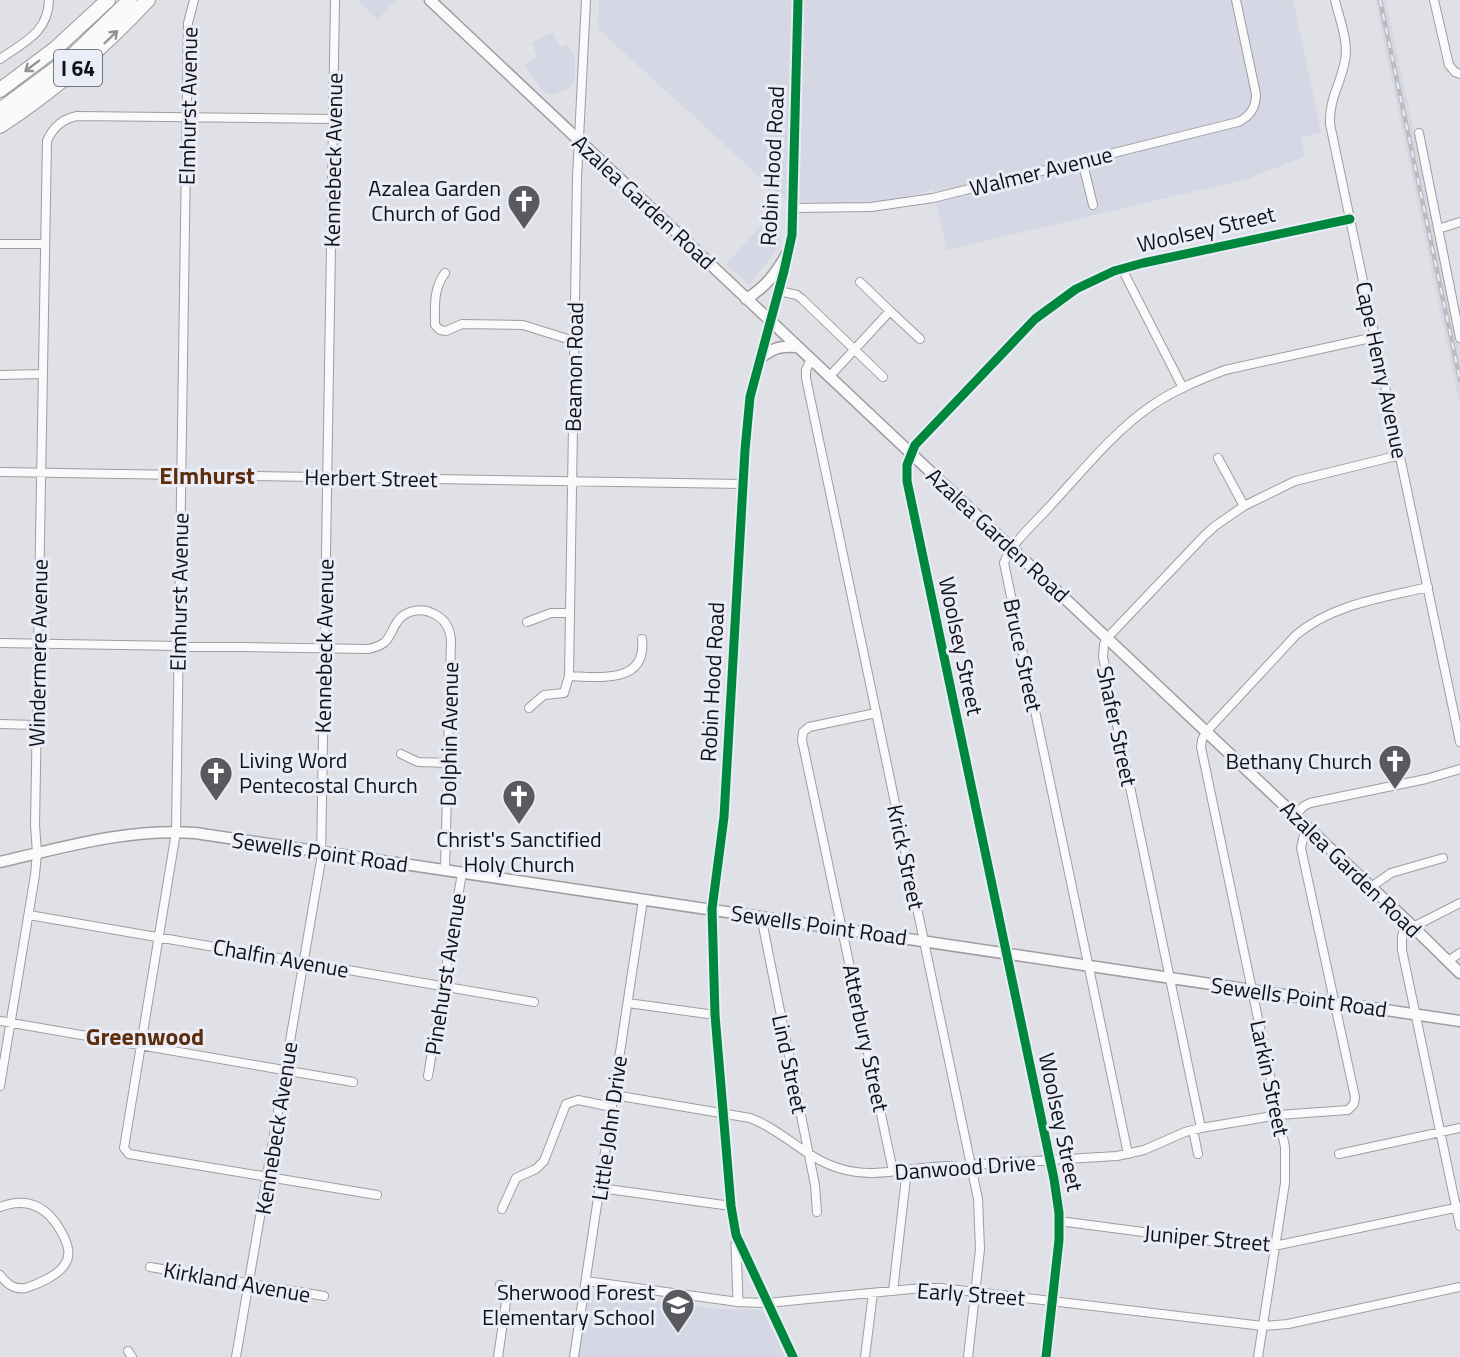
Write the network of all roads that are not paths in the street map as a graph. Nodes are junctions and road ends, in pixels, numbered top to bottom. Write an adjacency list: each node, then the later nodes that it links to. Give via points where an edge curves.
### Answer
1 (49, 0): 13 (street, via 40,30)
2 (108, 0): 15 (highway, I 64, one-way to 15, via 56,48)
3 (130, 0): 16 (highway, via 69,58)
4 (148, 0): 19 (highway, I 64, one-way to 4, via 62,81)
5 (194, 0): 17 (street, Elmhurst Avenue, via 188,23)
6 (335, 0): 18 (street, Kennebeck Avenue)
7 (430, 0): 21 (main road, Azalea Garden Road)
8 (586, 0): 21 (street, Beamon Road)
9 (798, 0): 24 (street, Robin Hood Road)
10 (1236, 0): 22 (street, Walmer Avenue, via 1256,94 1255,107 1248,116 1238,122)
11 (1335, 0): 25 (street, Cape Henry Avenue, via 1346,52 1331,102 1330,124)
12 (1434, 0): 14 (street, via 1449,65)
13 (0, 59)
14 (1460, 74)
15 (0, 90)
16 (0, 110)
17 (187, 117): 18 (street, Windermere Avenue); 29 (street, Windermere Avenue, via 81,116 59,123 46,147); 57 (street, Elmhurst Avenue)
18 (334, 119): 58 (street, Kennebeck Avenue)
19 (0, 126)
20 (1419, 133): 27 (street)
21 (580, 141): 35 (main road, Azalea Garden Road); 42 (street, Beamon Road)
22 (1082, 160): 23 (street); 24 (street, Walmer Avenue, via 902,204)
23 (1093, 206)
24 (794, 208): 30 (street, Robin Hood Road)
25 (1350, 219): 31 (street, Woolsey Street); 39 (street, Cape Henry Avenue)
26 (1460, 222): 27 (street)
27 (1438, 229): 37 (street)
28 (0, 244): 29 (street)
29 (44, 244): 47 (street, Windermere Avenue)
30 (788, 252): 34 (street, Robin Hood Road); 35 (main road, via 773,278)
31 (1122, 269): 51 (street); 52 (street, Woolsey Street, via 1076,289 1035,320)
32 (445, 273): 42 (street, via 435,295 435,325 440,330 462,324 523,325)
33 (860, 282): 36 (street)
34 (779, 291): 38 (street, Robin Hood Road); 44 (street, via 797,295)
35 (746, 299): 38 (main road, Azalea Garden Road)
36 (890, 311): 41 (street); 44 (street)
37 (1457, 311): 40 (street)
38 (771, 322): 43 (main road, Azalea Garden Road); 45 (street, Robin Hood Road)
39 (1375, 337): 51 (street, Bruce Street, via 1246,365); 53 (street, Cape Henry Avenue)
40 (1460, 338)
41 (920, 339)
42 (574, 341): 59 (street, Beamon Road)
43 (798, 347): 45 (main road, via 773,348); 46 (main road, Azalea Garden Road)
44 (855, 350): 49 (street); 50 (street)
45 (762, 357): 60 (street, Robin Hood Road, via 750,398)
46 (811, 359): 49 (main road, Azalea Garden Road); 74 (street, Krick Street, via 806,378)
47 (42, 374): 48 (street); 56 (street, Windermere Avenue)
48 (0, 375)
49 (829, 377): 52 (main road, Azalea Garden Road)
50 (883, 377)
51 (1183, 387): 62 (street, Bruce Street, via 1125,427)
52 (911, 453): 62 (main road, Azalea Garden Road); 101 (street, Woolsey Street, via 907,481)
53 (1400, 455): 61 (street, Shafer Street, via 1295,481); 63 (street, Cape Henry Avenue)
54 (1218, 458): 61 (street)
55 (0, 472): 56 (street, Herbert Street)
56 (40, 473): 57 (street, Herbert Street); 69 (street, Windermere Avenue)
57 (181, 475): 58 (street, Herbert Street); 70 (street, Elmhurst Avenue)
58 (327, 478): 59 (street, Herbert Street); 71 (street, Kennebeck Avenue)
59 (572, 482): 60 (street, Herbert Street); 64 (street, Beamon Road)
60 (742, 484): 94 (street, Robin Hood Road, via 726,795)
61 (1244, 506): 66 (street, Shafer Street, via 1204,536)
62 (1012, 549): 66 (main road, Azalea Garden Road); 105 (street, Bruce Street, via 1004,569)
63 (1428, 587): 77 (street, via 1345,607 1319,618 1296,635); 78 (street, Cape Henry Avenue)
64 (570, 613): 65 (street, via 551,613); 72 (street, Beamon Road)
65 (526, 622)
66 (1107, 638): 77 (main road, Azalea Garden Road); 107 (street, Shafer Street, via 1103,657)
67 (642, 639): 72 (street, via 642,654 632,671 605,677)
68 (0, 643): 69 (street)
69 (38, 644): 70 (street); 76 (street, Windermere Avenue)
70 (177, 645): 71 (street); 84 (street, Elmhurst Avenue)
71 (324, 648): 80 (street, Dolphin Avenue, via 375,648 386,641 401,617 412,611 426,610 439,616 450,633); 85 (street, Kennebeck Avenue)
72 (569, 676): 73 (street, via 564,693 544,695)
73 (529, 708)
74 (876, 713): 98 (street, Atterbury Street, via 812,725 802,740); 100 (street, Krick Street)
75 (0, 724): 76 (street)
76 (36, 725): 86 (street, Windermere Avenue)
77 (1206, 732): 82 (main road, Azalea Garden Road); 109 (street, Larkin Street, via 1201,747)
78 (1460, 742)
79 (400, 754): 80 (street, via 418,762)
80 (448, 763): 89 (street, Dolphin Avenue)
81 (1460, 769): 82 (street, via 1310,803)
82 (1295, 815): 83 (main road, Azalea Garden Road)
83 (1305, 825): 91 (main road, Azalea Garden Road); 111 (street, via 1301,848)
84 (176, 832): 85 (main road, Sewells Point Road); 86 (main road, Sewells Point Road, via 135,833); 99 (street, Elmhurst Avenue)
85 (321, 852): 89 (main road, Sewells Point Road); 104 (street, Kennebeck Avenue)
86 (37, 853): 88 (main road, Sewells Point Road); 95 (street, Windermere Avenue)
87 (1443, 858): 91 (street, via 1391,873)
88 (0, 862)
89 (445, 870): 90 (main road, Sewells Point Road)
90 (462, 873): 92 (main road, Sewells Point Road); 108 (street, Pinehurst Avenue)
91 (1371, 887): 97 (main road, Azalea Garden Road)
92 (643, 900): 94 (main road, Sewells Point Road); 112 (street, Little John Drive)
93 (1460, 903): 97 (street)
94 (712, 909): 96 (main road, Sewells Point Road); 114 (street, Robin Hood Road)
95 (29, 915): 99 (street, Chalfin Avenue); 117 (street, Windermere Avenue)
96 (761, 916): 98 (main road, Sewells Point Road); 130 (street, Lind Street)
97 (1410, 924): 103 (main road, Azalea Garden Road); 113 (street, via 1403,928 1401,945)
98 (843, 929): 100 (main road, Sewells Point Road); 136 (street, Atterbury Street)
99 (159, 938): 104 (street, Chalfin Avenue); 118 (street, Elmhurst Avenue)
100 (924, 940): 101 (main road, Sewells Point Road); 135 (street, Krick Street)
101 (1007, 953): 105 (main road, Sewells Point Road); 134 (street, Woolsey Street)
102 (1460, 953): 103 (street)
103 (1448, 961): 106 (main road, Azalea Garden Road)
104 (304, 962): 108 (street, Chalfin Avenue); 119 (street, Kennebeck Avenue)
105 (1089, 965): 107 (main road, Sewells Point Road); 133 (street, Bruce Street)
106 (1460, 974)
107 (1169, 977): 109 (main road, Sewells Point Road); 128 (street, Shafer Street)
108 (443, 986): 110 (street, Chalfin Avenue); 120 (street, Pinehurst Avenue)
109 (1252, 989): 111 (main road, Sewells Point Road); 126 (street, Larkin Street)
110 (534, 1002)
111 (1334, 1002): 113 (main road, Sewells Point Road); 126 (street, Danwood Drive, via 1355,1100 1348,1110)
112 (628, 1003): 114 (street); 123 (street, Little John Drive)
113 (1416, 1014): 116 (main road, Sewells Point Road); 129 (street)
114 (715, 1015): 125 (street, Robin Hood Road)
115 (0, 1021): 117 (street)
116 (1460, 1021)
117 (10, 1023): 118 (street); 122 (street, Windermere Avenue)
118 (141, 1045): 119 (street); 137 (street, Elmhurst Avenue, via 124,1144 129,1154)
119 (285, 1069): 121 (street); 137 (street, Kennebeck Avenue)
120 (428, 1076)
121 (353, 1082)
122 (0, 1086)
123 (614, 1095): 124 (street, Little John Drive); 125 (street, Danwood Drive)
124 (612, 1107): 139 (street, Little John Drive); 144 (street, via 578,1100 566,1104 544,1161 516,1178)
125 (722, 1113): 130 (street, Danwood Drive, via 760,1122); 141 (street, Robin Hood Road)
126 (1279, 1115): 128 (street, Danwood Drive); 149 (street, Larkin Street, via 1285,1165)
127 (1460, 1128): 129 (street)
128 (1197, 1129): 131 (street, Shafer Street); 133 (street, Danwood Drive)
129 (1442, 1132): 132 (street); 143 (street)
130 (808, 1153): 136 (street, Danwood Drive, via 842,1170); 145 (street, Lind Street)
131 (1198, 1154)
132 (1339, 1154)
133 (1128, 1155): 134 (street, Danwood Drive)
134 (1051, 1161): 135 (street, Danwood Drive); 146 (street, Woolsey Street)
135 (971, 1166): 136 (street, Danwood Drive); 157 (street, Krick Street, via 981,1231)
136 (893, 1171)
137 (267, 1177): 140 (street); 153 (street, Kennebeck Avenue)
138 (906, 1178): 156 (street)
139 (600, 1188): 141 (street); 152 (street, Little John Drive)
140 (377, 1195)
141 (731, 1206): 148 (street, Robin Hood Road)
142 (0, 1207): 151 (street, via 22,1203 42,1209 60,1229 69,1252 60,1270 26,1288 10,1286)
143 (1458, 1208): 147 (street); 149 (street, Juniper Street)
144 (502, 1209)
145 (818, 1212)
146 (1059, 1221): 149 (street, Juniper Street); 160 (street, Woolsey Street)
147 (1460, 1226)
148 (736, 1235): 161 (street); 162 (street, Robin Hood Road)
149 (1275, 1247): 163 (street, Larkin Street)
150 (150, 1267): 153 (street, Kirkland Avenue)
151 (0, 1275)
152 (586, 1281): 161 (street, Early Street); 166 (street, Little John Drive)
153 (250, 1284): 159 (street, Kirkland Avenue); 164 (street, Kennebeck Avenue)
154 (500, 1285): 165 (street, via 506,1302)
155 (1460, 1287): 163 (street, Early Street)
156 (893, 1291): 157 (street, Early Street); 158 (street, Early Street)
157 (975, 1291): 160 (street, Early Street); 169 (street, Krick Street)
158 (873, 1293): 162 (street, Early Street); 168 (street)
159 (324, 1296)
160 (1052, 1300): 163 (street, Early Street); 170 (street, Woolsey Street)
161 (738, 1302): 162 (street, Early Street)
162 (767, 1303): 167 (street, Robin Hood Road)
163 (1263, 1326): 171 (street, Larkin Street)
164 (236, 1357)
165 (498, 1357)
166 (574, 1357)
167 (793, 1357)
168 (865, 1357)
169 (968, 1357)
170 (1046, 1357)
171 (1258, 1357)

